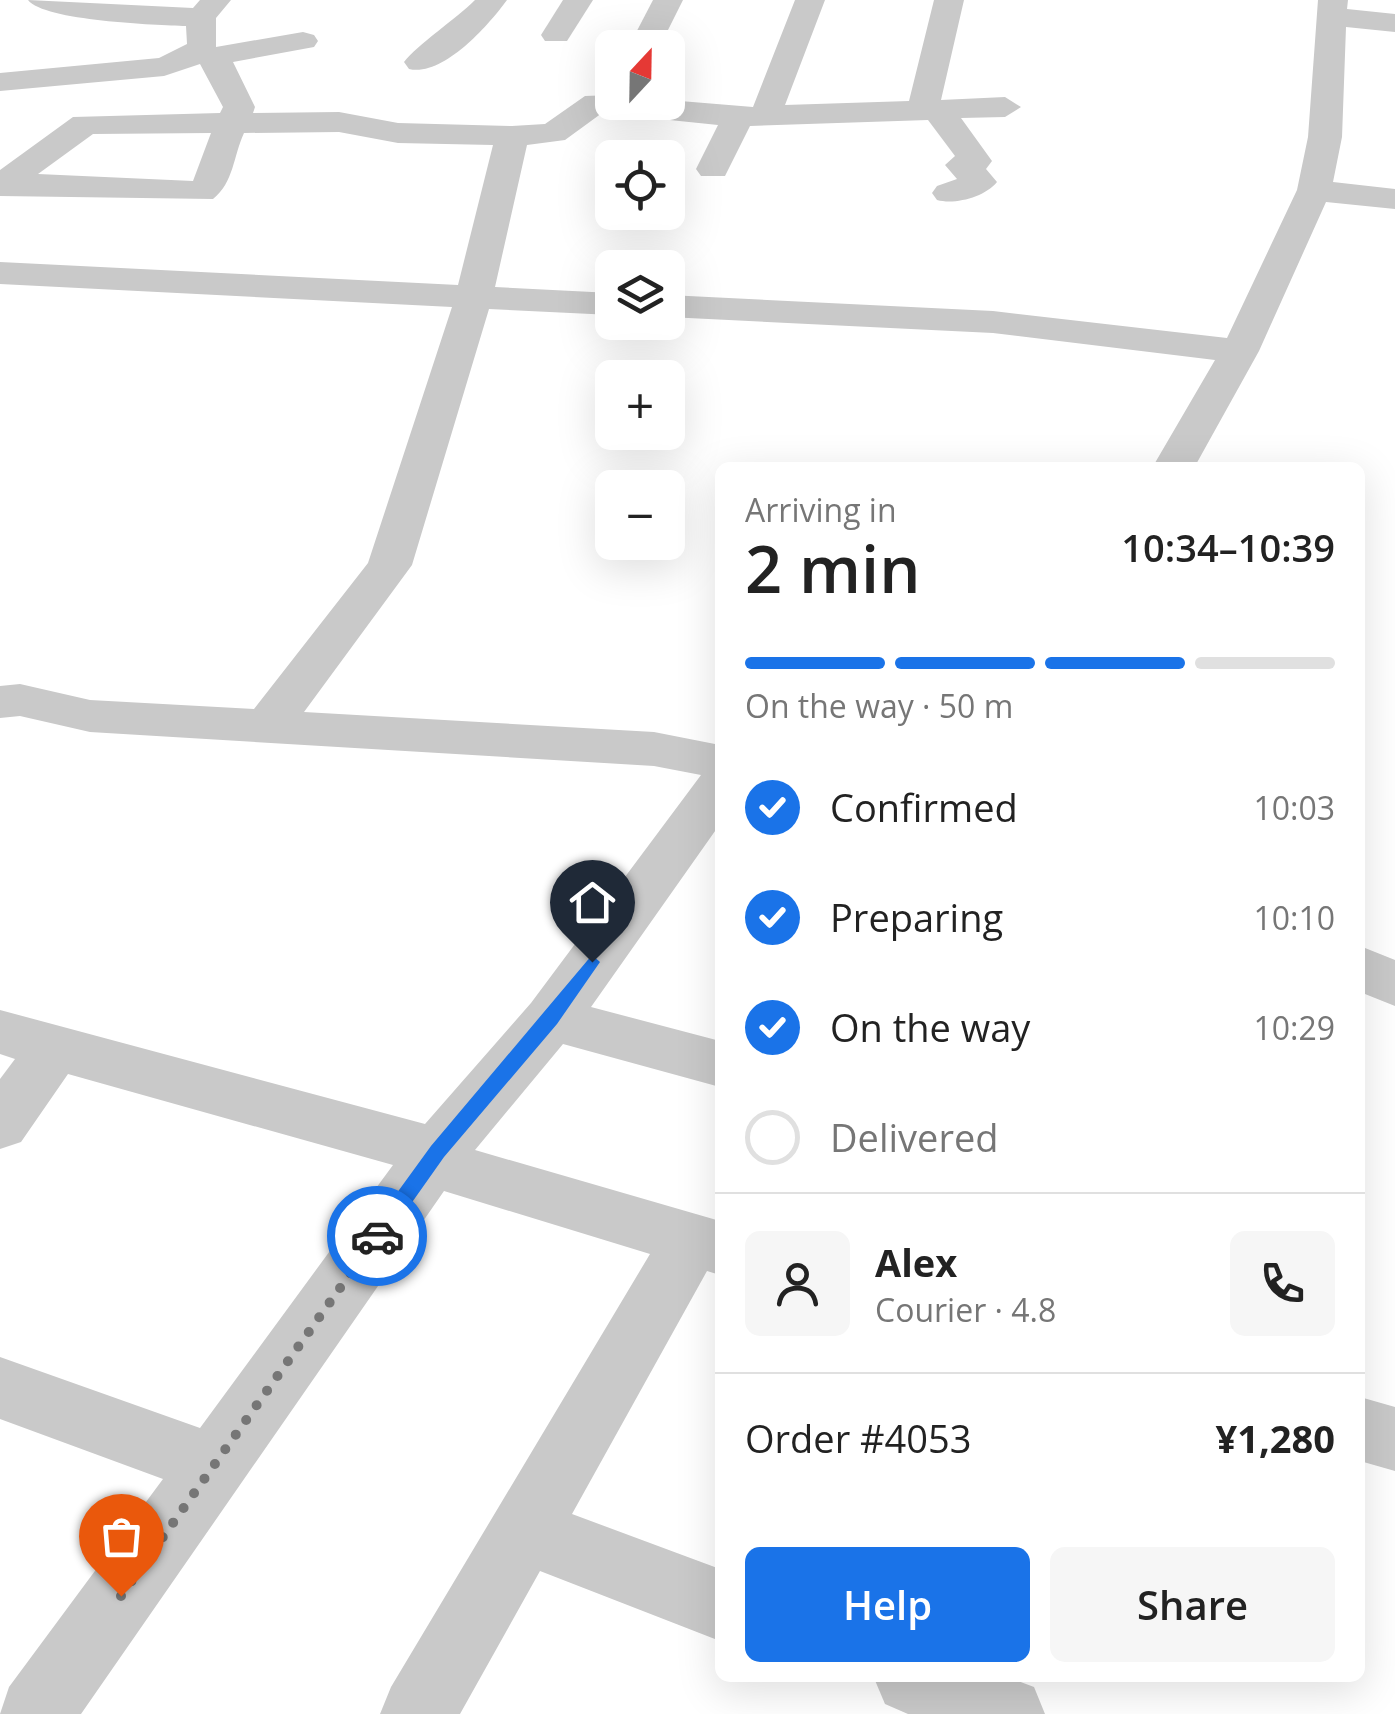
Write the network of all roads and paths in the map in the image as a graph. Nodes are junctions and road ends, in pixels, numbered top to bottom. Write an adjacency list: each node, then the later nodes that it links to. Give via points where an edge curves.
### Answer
1 (44, 0): 7 (street, via 140,16)
2 (492, 0): 14 (street)
3 (578, 0): 11 (street)
4 (668, 0): 10 (street)
5 (810, 0): 20 (street)
6 (949, 0): 18 (street)
7 (208, 8): 13 (street, via 202,44)
8 (1333, 9): 9 (street); 25 (street, via 1325,138)
9 (1395, 23)
10 (652, 30)
11 (556, 35)
12 (303, 40): 13 (street)
13 (207, 55): 15 (street, via 164,68); 21 (street, via 239,107)
14 (420, 62)
15 (0, 82)
16 (595, 104): 22 (street, via 553,133)
17 (1004, 106): 18 (street)
18 (930, 109): 20 (street); 26 (street, via 975,161 962,165 980,182)
19 (685, 110): 20 (street)
20 (752, 115): 23 (street)
21 (233, 120): 22 (street); 24 (street, via 85,124); 24 (street, via 217,154 214,182 201,192)
22 (512, 136): 29 (street)
23 (713, 169)
24 (3, 184)
25 (1314, 190): 27 (street); 32 (street)
26 (950, 192)
27 (1395, 200)
28 (0, 273): 29 (street)
29 (474, 297): 30 (street); 35 (street, via 390,565)
30 (595, 303)
31 (685, 307): 32 (street, via 993,322)
32 (1240, 351): 33 (street)
33 (1175, 462)
34 (7, 689): 35 (street, via 90,716)
35 (267, 728): 36 (street, via 654,750)
36 (715, 761)
37 (715, 793): 40 (street)
38 (1365, 970): 39 (street)
39 (1395, 985)
40 (551, 1019): 43 (street); 45 (street)
41 (0, 1032): 42 (street)
42 (55, 1047): 44 (street); 45 (street)
43 (715, 1063)
44 (0, 1124)
45 (434, 1157): 46 (street); 50 (street)
46 (706, 1244): 51 (street)
47 (0, 1388): 50 (street)
48 (1365, 1430): 49 (street)
49 (1395, 1439)
50 (214, 1465): 54 (street)
51 (526, 1531): 52 (street); 55 (street)
52 (715, 1603)
53 (922, 1682): 56 (street)
54 (36, 1714)
55 (418, 1714)
56 (1007, 1714)

